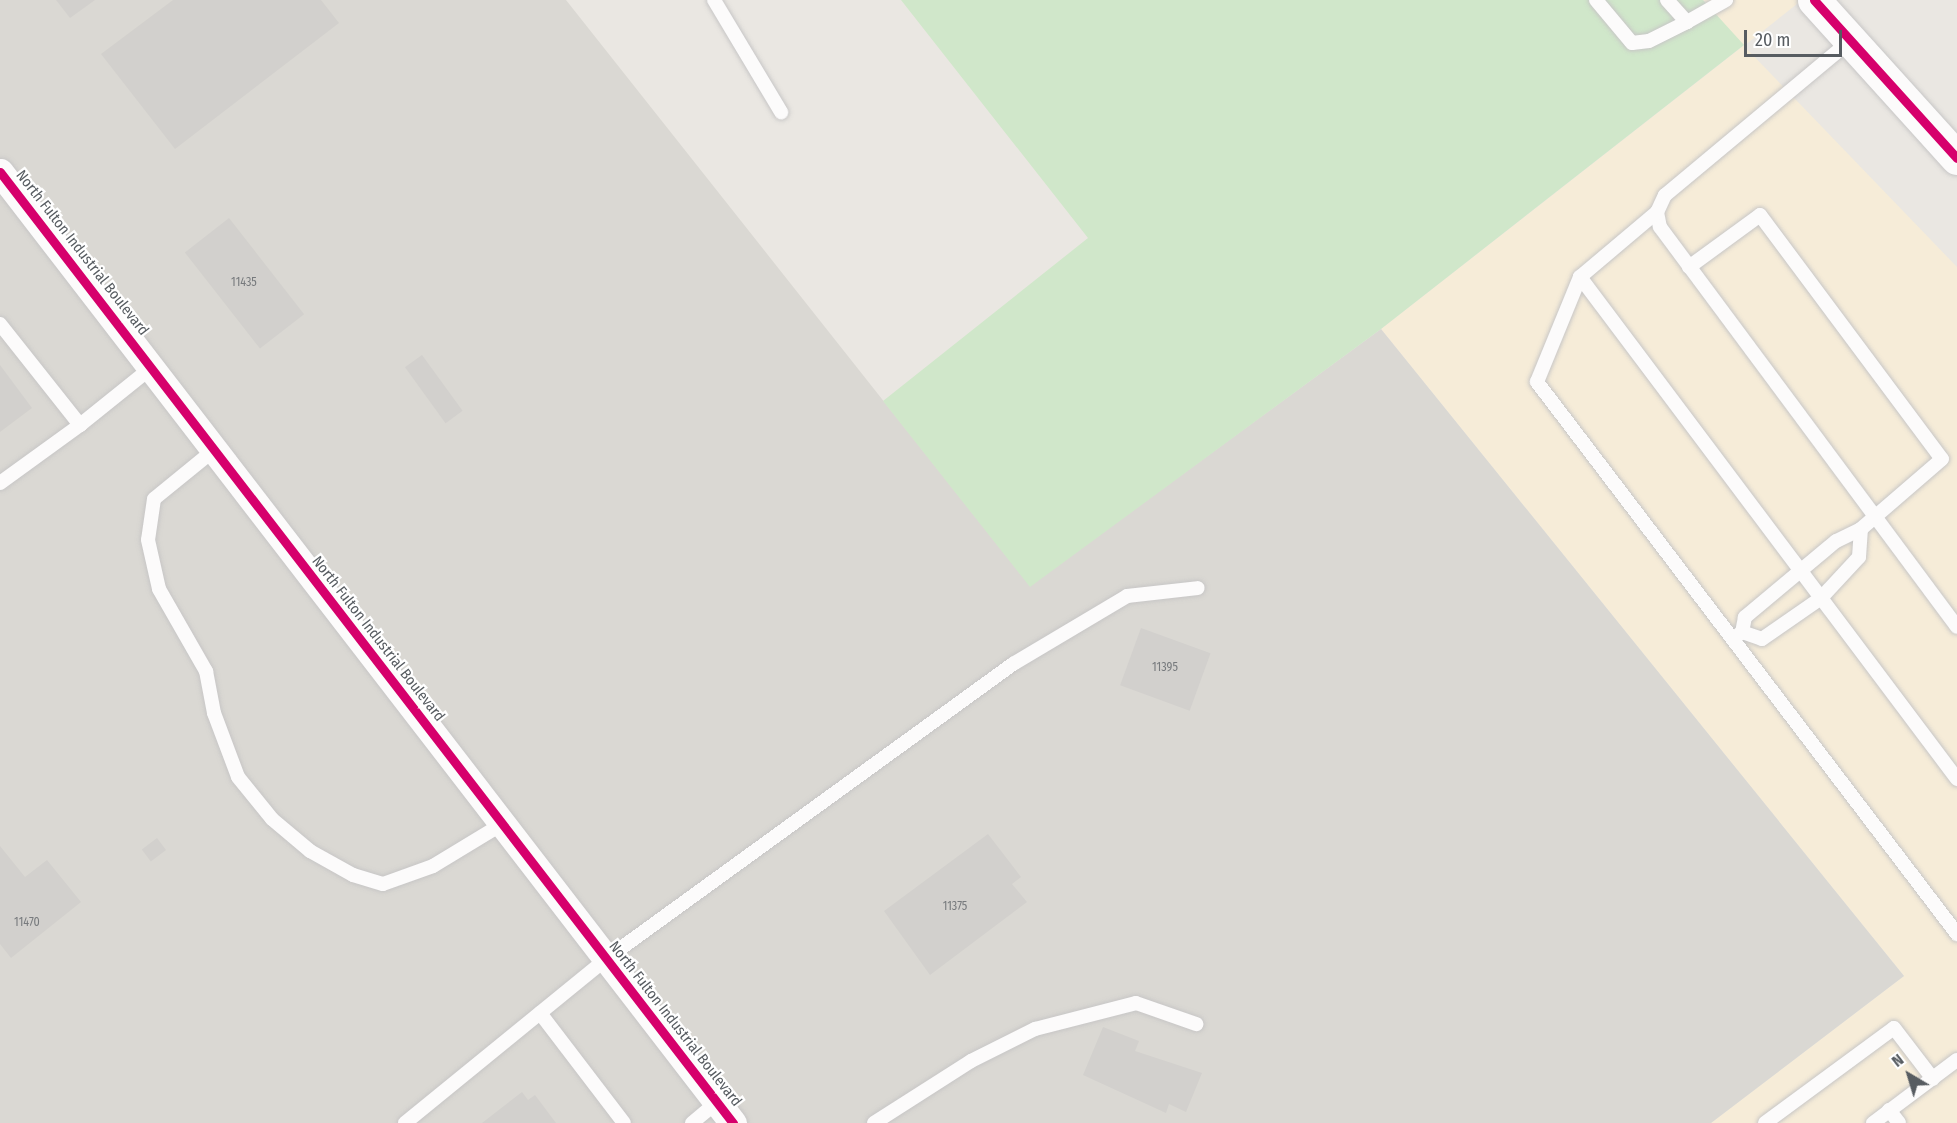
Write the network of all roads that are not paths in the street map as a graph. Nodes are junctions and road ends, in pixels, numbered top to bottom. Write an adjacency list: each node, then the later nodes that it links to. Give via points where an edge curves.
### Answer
1 (714, 0): 8 (lane)
2 (1596, 0): 6 (lane, via 1632,43 1648,41)
3 (1666, 0): 6 (lane)
4 (1726, 0): 6 (lane)
5 (1814, 0): 7 (street)
6 (1687, 22)
7 (1850, 40): 9 (street); 11 (lane, via 1720,144 1665,195)
8 (781, 112)
9 (1957, 158)
10 (0, 172): 15 (street, North Fulton Industrial Boulevard)
11 (1658, 212): 12 (lane, via 1660,227); 13 (lane)
12 (1689, 267): 19 (lane); 19 (lane, via 1760,214 1942,459)
13 (1580, 277): 21 (lane); 25 (lane, via 1537,382)
14 (0, 324): 16 (lane)
15 (151, 368): 16 (lane); 17 (street, North Fulton Industrial Boulevard)
16 (80, 425): 18 (lane)
17 (214, 450): 27 (street, North Fulton Industrial Boulevard); 27 (lane, via 154,499 148,540 159,589 206,671 214,713 238,777 272,819 310,851 352,875 382,884 433,866)
18 (0, 483)
19 (1875, 517): 20 (lane); 24 (lane)
20 (1861, 529): 21 (lane, via 1836,541); 23 (lane, via 1859,557)
21 (1802, 573): 23 (lane); 25 (lane, via 1745,617)
22 (1198, 588): 29 (lane, via 1127,596 1013,664)
23 (1821, 598): 25 (lane, via 1762,639); 26 (lane)
24 (1957, 627)
25 (1737, 636): 28 (lane)
26 (1957, 779)
27 (502, 824): 29 (street, North Fulton Industrial Boulevard)
28 (1957, 934)
29 (606, 959): 30 (lane); 35 (street, North Fulton Industrial Boulevard)
30 (540, 1013): 36 (lane); 37 (lane)
31 (1196, 1024): 39 (lane, via 1136,1003 1035,1029 971,1061)
32 (1957, 1060): 33 (lane)
33 (1933, 1079): 34 (lane); 40 (lane, via 1894,1028)
34 (1890, 1110): 41 (lane); 42 (lane)
35 (725, 1113): 38 (lane)
36 (405, 1123)
37 (624, 1123)
38 (692, 1123)
39 (874, 1123)
40 (1765, 1123)
41 (1873, 1123)
42 (1899, 1123)

